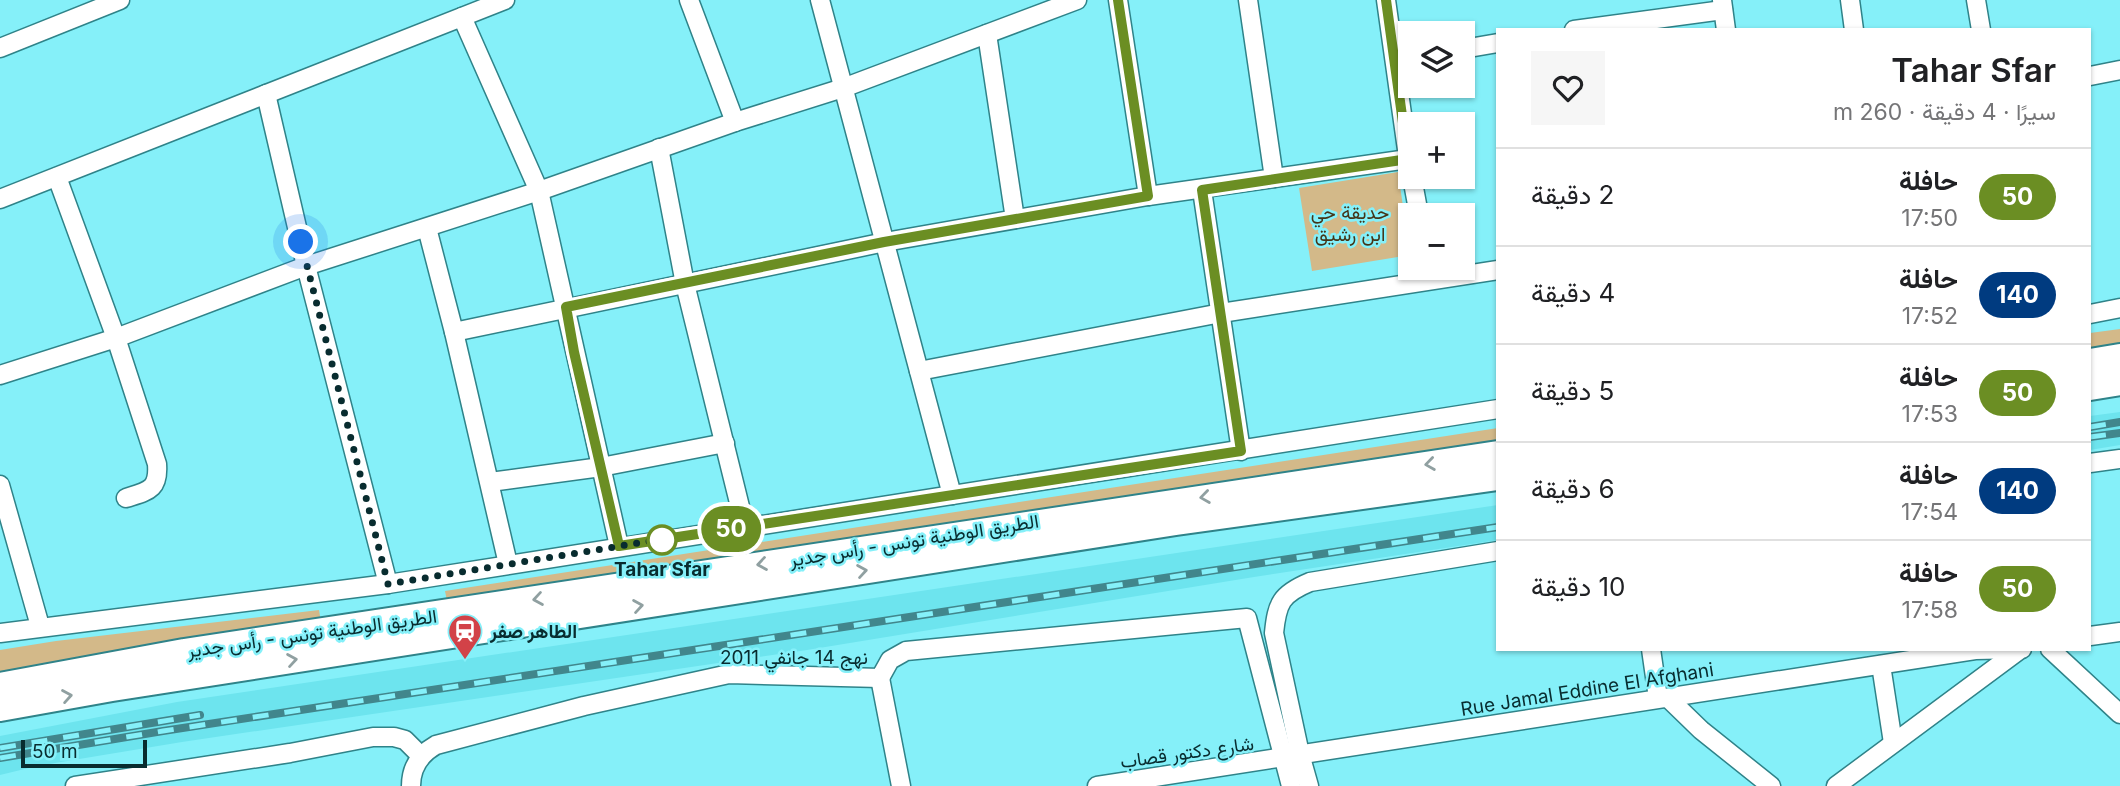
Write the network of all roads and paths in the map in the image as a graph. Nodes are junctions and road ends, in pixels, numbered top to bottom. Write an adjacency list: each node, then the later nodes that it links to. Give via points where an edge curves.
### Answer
1 (120, 0): 21 (street)
2 (505, 0): 12 (street)
3 (689, 0): 26 (street)
4 (820, 0): 24 (street)
5 (1077, 0): 17 (street)
6 (1118, 0): 33 (street)
7 (1248, 0): 30 (street)
8 (1386, 0): 19 (street)
9 (1850, 0): 15 (street)
10 (1976, 0): 16 (street)
11 (1722, 5): 13 (street); 14 (street)
12 (463, 17): 25 (street); 32 (street)
13 (1592, 28)
14 (1726, 28)
15 (1854, 28)
16 (1981, 28)
17 (987, 34): 24 (street); 35 (street)
18 (1496, 43): 20 (street)
19 (1398, 44)
20 (1475, 47)
21 (0, 48)
22 (2120, 70): 23 (street)
23 (2091, 76)
24 (843, 88): 26 (street); 37 (street)
25 (266, 94): 29 (street); 38 (street)
26 (734, 122): 27 (street)
27 (659, 148): 32 (street); 42 (street)
28 (1398, 170): 30 (street)
29 (57, 177): 34 (street); 48 (street)
30 (1274, 178): 31 (street)
31 (1202, 190): 33 (street); 45 (street)
32 (539, 191): 36 (street); 43 (street)
33 (1148, 196): 35 (street)
34 (0, 199)
35 (1015, 219): 37 (street)
36 (427, 228): 38 (street); 47 (street)
37 (884, 242): 42 (street); 51 (street)
38 (306, 266): 48 (street); 71 (street)
39 (1496, 271): 40 (street)
40 (1475, 272)
41 (1398, 280): 45 (street)
42 (685, 284): 43 (street); 56 (street)
43 (566, 307): 47 (street); 61 (street)
44 (2120, 308): 46 (street)
45 (1221, 313): 51 (street); 57 (street)
46 (2091, 314)
47 (454, 332): 63 (street)
48 (116, 338): 52 (street); 66 (street, via 158,464 155,484)
49 (2120, 357): 50 (highway)
50 (2091, 362)
51 (919, 371): 65 (street)
52 (0, 375)
53 (2120, 382): 54 (highway)
54 (2091, 387)
55 (1496, 409): 57 (street)
56 (725, 443): 61 (street); 67 (street)
57 (1241, 451): 65 (street)
58 (1496, 454): 82 (highway, الطريق الوطنية تونس - رأس جدير, one-way to 82, via 184,652)
59 (2120, 459): 60 (street)
60 (2091, 463)
61 (601, 467): 63 (street); 68 (street)
62 (1496, 477): 84 (highway, الطريق الوطنية تونس - رأس جدير, one-way to 62, via 1163,524)
63 (490, 482): 70 (street)
64 (0, 485): 72 (street)
65 (952, 495): 67 (street)
66 (126, 498)
67 (745, 527): 68 (street)
68 (619, 546): 70 (street)
69 (1496, 551): 88 (street, via 1310,582 1281,599 1274,634)
70 (508, 564): 71 (street)
71 (388, 584): 72 (street)
72 (40, 626): 74 (street)
73 (2120, 632): 75 (street)
74 (0, 633)
75 (2091, 636)
76 (1651, 651): 83 (street)
77 (1969, 651): 80 (street, Rue Jamal Eddine El Afghani)
78 (2019, 651): 86 (street)
79 (2052, 651): 85 (street)
80 (1881, 665): 83 (street, Rue Jamal Eddine El Afghani); 86 (street)
81 (880, 678): 87 (street, نهج 14 جانفي 2011, via 729,674 584,706 436,745); 88 (street, نهج 14 جانفي 2011, via 890,660 906,651 1247,618); 93 (street)
82 (0, 686)
83 (1663, 698): 88 (street, Rue Jamal Eddine El Afghani); 97 (street)
84 (0, 708)
85 (2120, 714)
86 (1893, 744): 98 (street)
87 (421, 755): 89 (street, via 405,740 373,737); 92 (street)
88 (1292, 757): 90 (street, شارع دكتور قصاب); 95 (street); 96 (street)
89 (128, 781): 91 (street)
90 (1168, 781): 94 (street, شارع دكتور قصاب)
91 (75, 786)
92 (411, 786)
93 (901, 786)
94 (1097, 786)
95 (1291, 786)
96 (1309, 786)
97 (1771, 786)
98 (1836, 786)

